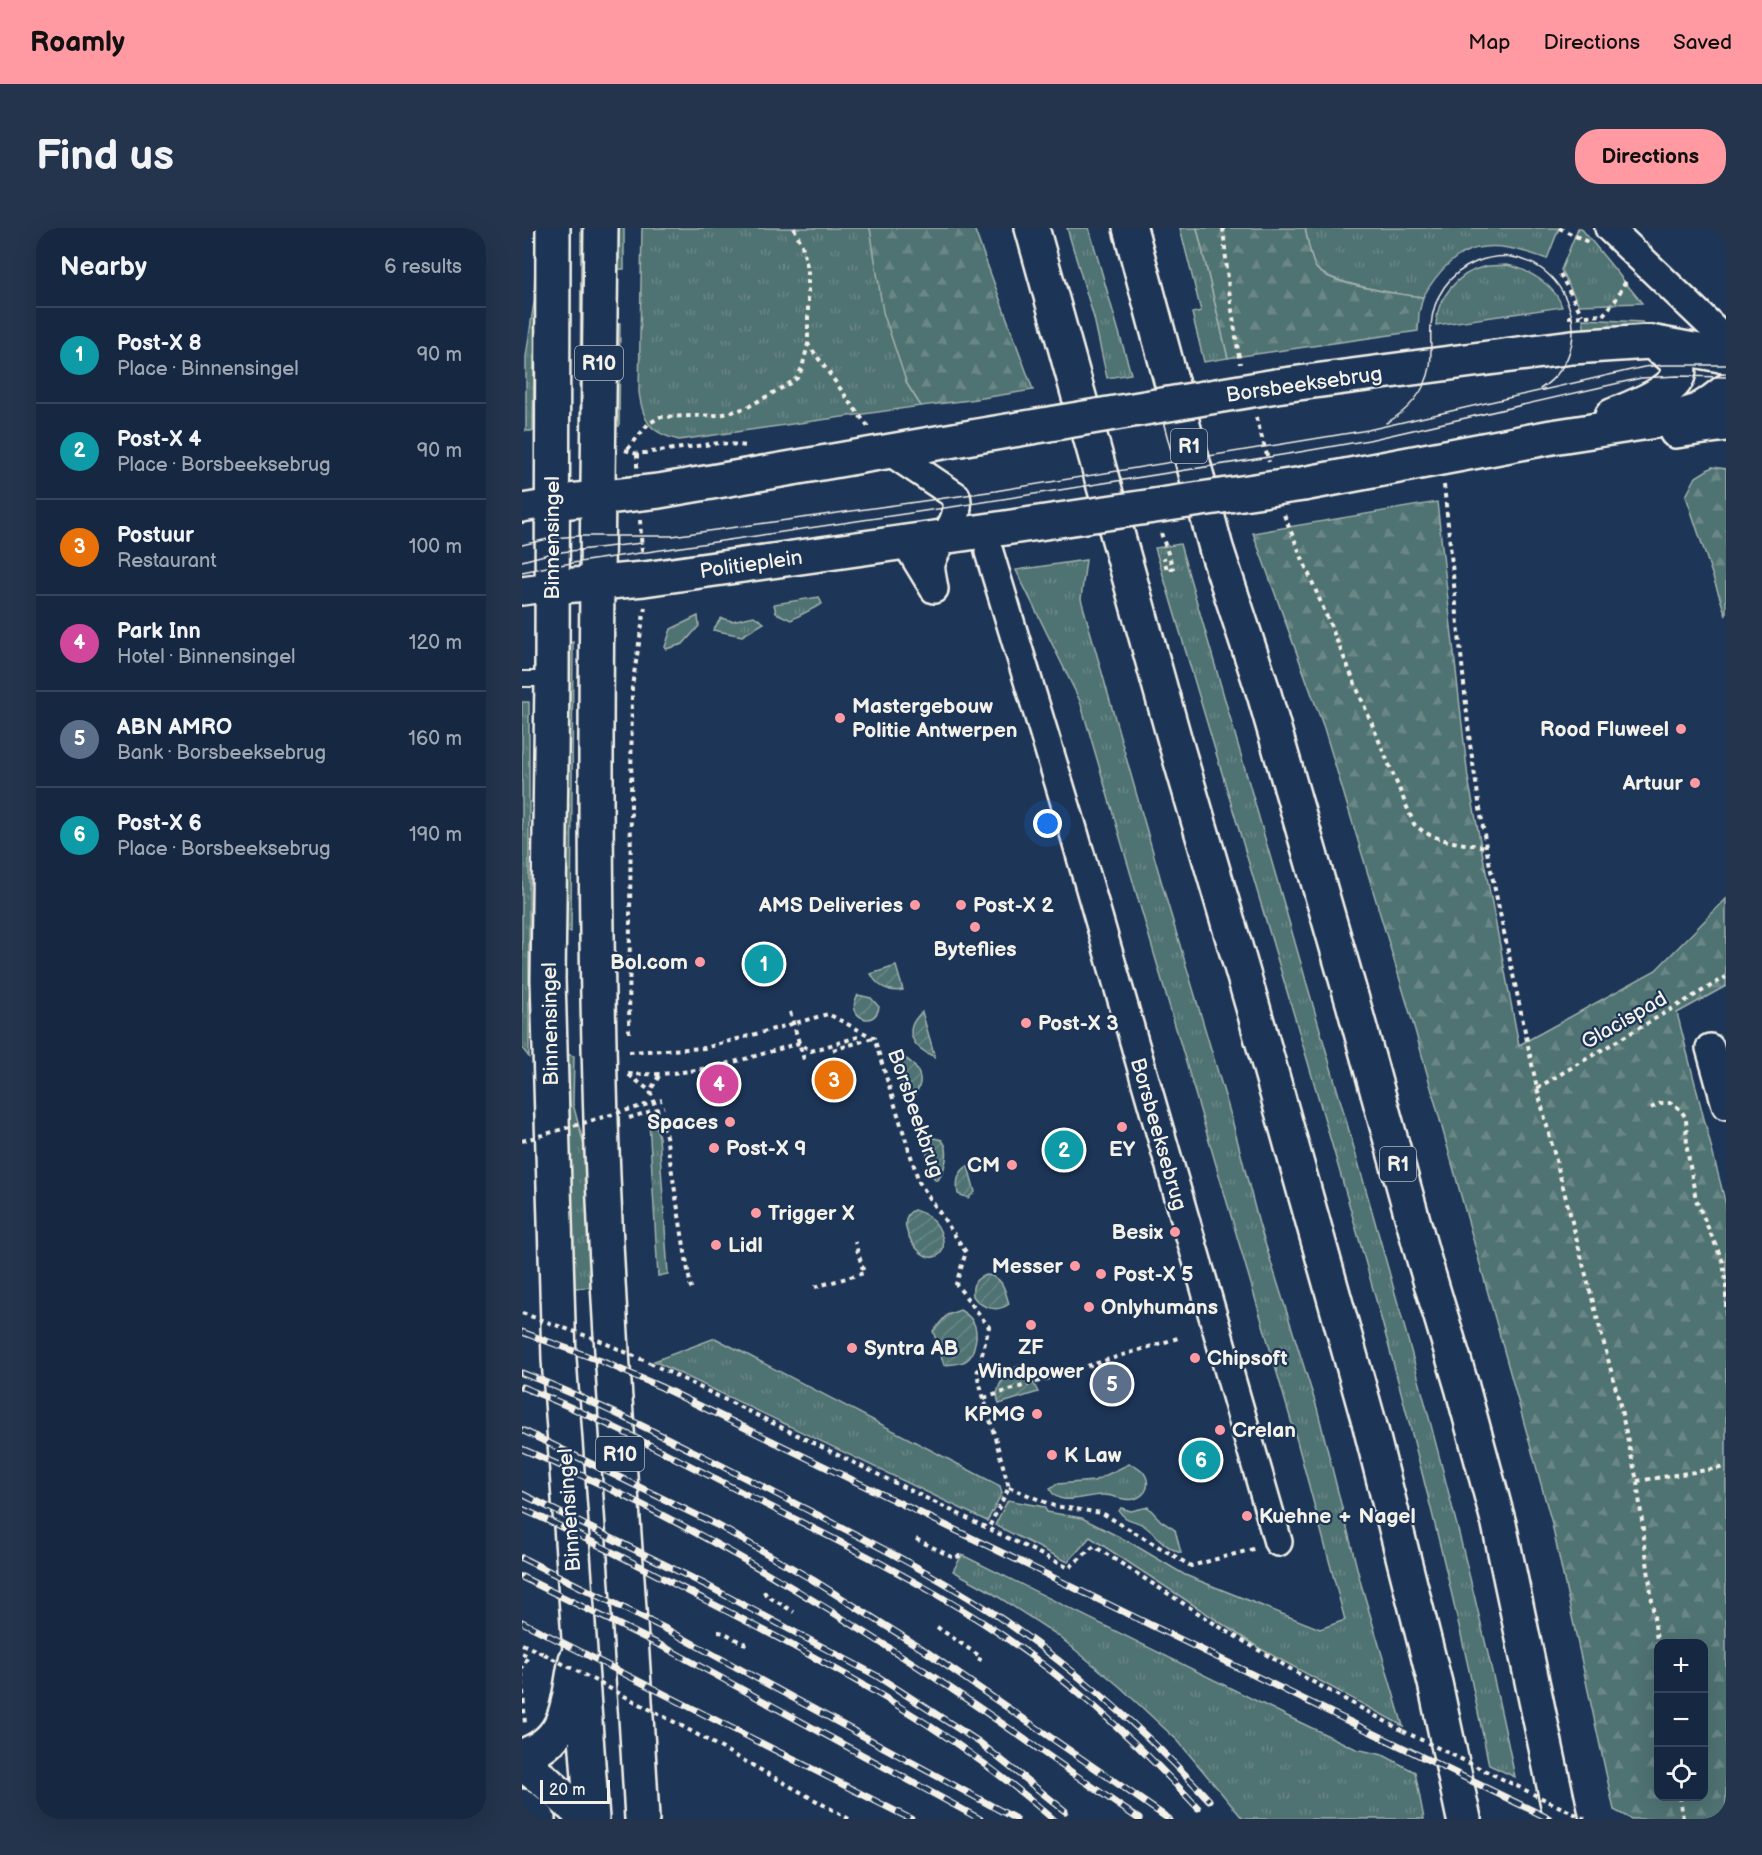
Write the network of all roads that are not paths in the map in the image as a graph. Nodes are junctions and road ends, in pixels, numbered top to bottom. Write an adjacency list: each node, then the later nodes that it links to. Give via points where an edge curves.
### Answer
1 (553, 228): 14 (main road, Binnensingel / R10)
2 (601, 228): 13 (main road, Binnensingel / R10)
3 (1032, 228): 32 (main road, via 1370,1426 1435,1683)
4 (1130, 228): 33 (main road, R1, via 1216,548 1264,694 1462,1387 1498,1524)
5 (1609, 228): 6 (street)
6 (1726, 340)
7 (1650, 342): 8 (main road, Borsbeeksebrug); 11 (main road, Borsbeeksebrug, bridge, via 1572,347 1276,386 960,439); 12 (main road, via 1669,351 1676,360 1679,371 1673,384 1656,397)
8 (1726, 356)
9 (1726, 391): 12 (main road, via 1709,404 1681,416)
10 (1726, 424): 12 (main road, via 1663,433)
11 (878, 435): 13 (main road, via 638,494); 15 (street, via 956,496 958,506)
12 (1566, 435): 16 (main road, bridge, via 1292,494)
13 (598, 498): 14 (main road); 18 (main road, Binnensingel / R10)
14 (537, 505): 19 (main road, Binnensingel / R10)
15 (948, 537): 16 (main road, Politieplein); 17 (main road, Politieplein); 17 (street, via 931,562 934,589)
16 (997, 540): 23 (street, Borsbeeksebrug, via 1075,846)
17 (906, 543): 18 (main road, Politieplein)
18 (596, 583): 19 (main road, Politieplein); 31 (main road, Binnensingel / R10, via 600,1089)
19 (537, 589): 20 (main road, Binnensingel / R10)
20 (537, 679): 24 (main road, Binnensingel / R10, via 559,1359)
21 (1710, 1048): 22 (street)
22 (1726, 1105)
23 (1278, 1542)
24 (578, 1647): 25 (main road, via 559,1732 535,1750); 30 (main road, Binnensingel / R10)
25 (524, 1743)
26 (522, 1764): 29 (main road)
27 (522, 1806): 28 (main road)
28 (538, 1819)
29 (587, 1819)
30 (592, 1819)
31 (642, 1819)
32 (1464, 1819)
33 (1562, 1819)

